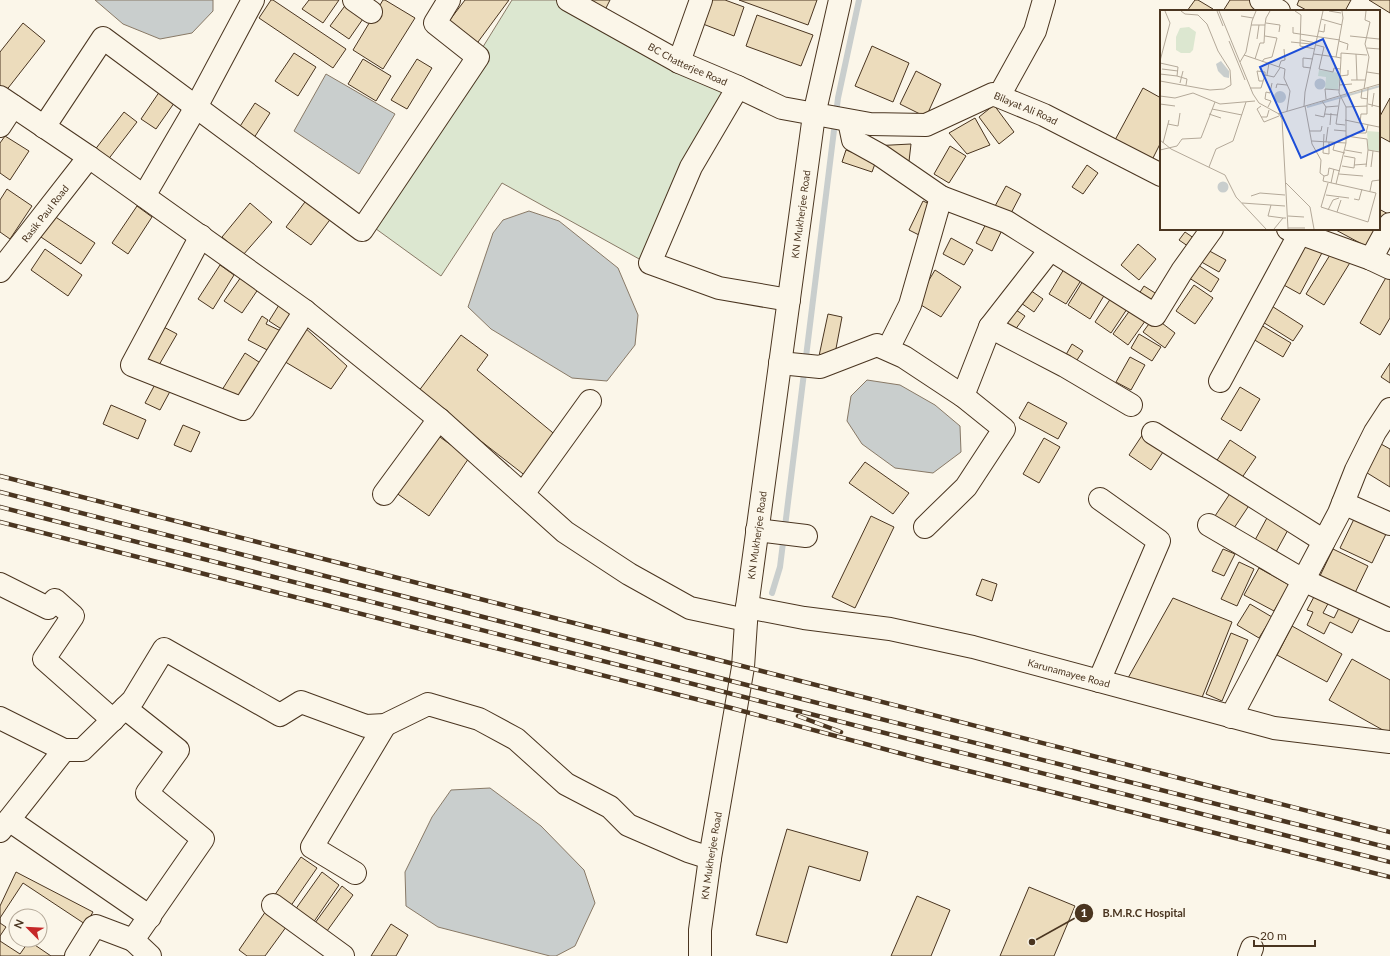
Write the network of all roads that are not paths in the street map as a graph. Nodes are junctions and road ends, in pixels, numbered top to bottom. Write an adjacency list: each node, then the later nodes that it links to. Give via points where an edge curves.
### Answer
1 (253, 0): 15 (street)
2 (449, 0): 15 (street, via 435,23 478,57 362,230)
3 (568, 0): 11 (street, BC Chatterjee Road)
4 (701, 0): 11 (street)
5 (840, 0): 16 (street, KN Mukherjee Road)
6 (1044, 0): 13 (street, via 1035,31)
7 (1261, 0): 9 (street)
8 (1289, 0): 10 (street)
9 (1278, 10)
10 (1281, 10)
11 (679, 62): 12 (street, BC Chatterjee Road)
12 (738, 87): 16 (street, BC Chatterjee Road, via 782,108); 31 (street, via 691,167 650,263 719,288)
13 (999, 96): 17 (street, Bilayat Ali Road, via 993,94 926,126); 21 (street, Bilayat Ali Road, via 1044,114)
14 (7, 102): 18 (street); 19 (street, Karunamayee Road)
15 (196, 107): 19 (street, via 103,38); 22 (street)
16 (814, 115): 17 (street, Bilayat Ali Road); 31 (street, KN Mukherjee Road)
17 (849, 121): 23 (street, via 853,140 880,155)
18 (0, 126)
19 (44, 127): 20 (street, Karunamayee Road)
20 (89, 157): 22 (street, Karunamayee Road); 30 (street, Rasik Paul Road)
21 (1159, 169)
22 (144, 196): 27 (street, Karunamayee Road)
23 (941, 197): 28 (street, via 1007,222); 34 (street, via 910,305)
24 (1390, 224): 29 (street)
25 (1211, 230): 28 (street, via 1155,315)
26 (1294, 231): 29 (street); 36 (street)
27 (201, 236): 32 (street, Karunamayee Road); 32 (street, via 132,365 243,409)
28 (1050, 250): 33 (street)
29 (1381, 263)
30 (0, 271)
31 (789, 300): 35 (street, KN Mukherjee Road)
32 (305, 310): 41 (street, Karunamayee Road)
33 (990, 327): 37 (street); 39 (street)
34 (888, 349): 35 (street, via 877,345 820,367); 37 (street)
35 (780, 363): 51 (street, KN Mukherjee Road)
36 (1220, 381)
37 (963, 396): 50 (street, via 1004,429 966,487)
38 (590, 401): 45 (street)
39 (1131, 405)
40 (1390, 409): 43 (street)
41 (439, 419): 44 (street); 45 (street, Karunamayee Road)
42 (1153, 432): 53 (street)
43 (1383, 437): 47 (street, via 1356,470)
44 (384, 494)
45 (523, 494): 56 (street, Karunamayee Road, via 565,532 629,574 690,608)
46 (1100, 499): 58 (street, via 1159,541)
47 (1342, 503): 48 (street); 53 (street)
48 (1390, 524)
49 (1209, 525): 54 (street)
50 (925, 527)
51 (758, 530): 52 (street); 56 (street, KN Mukherjee Road)
52 (806, 536)
53 (1324, 541): 54 (street)
54 (1303, 580): 57 (street); 60 (street)
55 (0, 584): 59 (street, via 48,608 56,600 72,616 44,659)
56 (746, 613): 58 (street, Karunamayee Road, via 890,629 973,647); 66 (street, KN Mukherjee Road, via 743,667)
57 (1390, 620)
58 (1098, 681): 60 (street, Karunamayee Road)
59 (119, 714): 62 (street, via 133,700 164,649 280,715 302,702 366,726); 64 (street, via 82,750); 69 (street, via 178,750 147,793 204,839)
60 (1231, 717): 63 (street, Karunamayee Road, via 1274,728)
61 (0, 718): 64 (street)
62 (385, 725): 66 (street, via 428,704 479,719 516,739 566,784 610,807 628,825 688,852); 67 (street, via 312,847)
63 (1390, 742)
64 (64, 750): 65 (street)
65 (4, 825): 69 (street)
66 (710, 858): 74 (street, KN Mukherjee Road, via 700,930)
67 (355, 873)
68 (273, 905): 73 (street)
69 (150, 917): 70 (street)
70 (132, 940): 71 (street, via 96,926); 72 (street)
71 (76, 956)
72 (150, 956)
73 (343, 956)
74 (700, 956)

